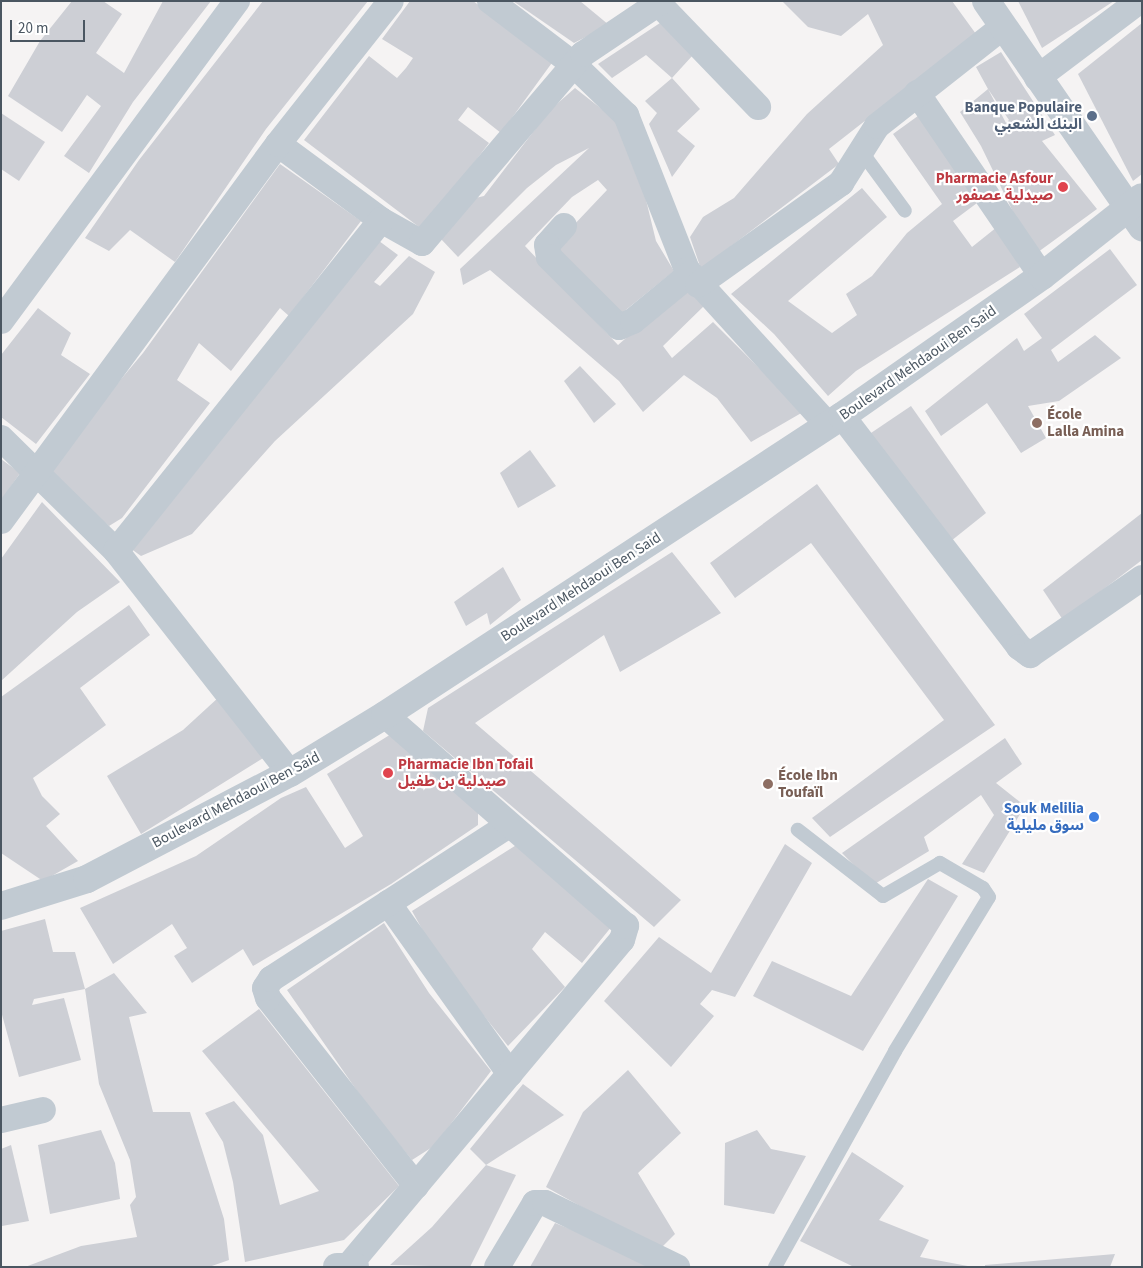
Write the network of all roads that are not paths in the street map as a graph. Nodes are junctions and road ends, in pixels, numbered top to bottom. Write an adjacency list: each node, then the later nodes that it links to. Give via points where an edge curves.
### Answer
1 (237, 1): 20 (street)
2 (391, 1): 12 (street)
3 (490, 1): 8 (street)
4 (986, 1): 7 (street)
5 (1138, 1): 9 (street)
6 (661, 2): 8 (street); 11 (street)
7 (1003, 27): 9 (street); 10 (street)
8 (573, 64): 16 (street, via 428,238 414,242); 19 (street, via 626,115)
9 (1038, 78): 15 (street)
10 (917, 93): 13 (street, via 877,126); 18 (street)
11 (758, 107)
12 (278, 144): 16 (street); 23 (street)
13 (861, 151): 14 (lane); 19 (street, via 841,183)
14 (905, 211)
15 (1137, 211): 18 (street, Boulevard Mehdaoui Ben Said)
16 (381, 220): 25 (street)
17 (564, 226): 19 (street, via 547,245 549,257 619,327)
18 (1042, 276): 21 (street, Boulevard Mehdaoui Ben Said)
19 (694, 279): 21 (street)
20 (1, 321)
21 (835, 421): 26 (street, via 1019,647 1030,655); 27 (street, Boulevard Mehdaoui Ben Said)
22 (1, 438): 23 (street)
23 (38, 472): 24 (street); 25 (street)
24 (1, 521)
25 (116, 551): 28 (street)
26 (1142, 578)
27 (385, 715): 28 (street, Boulevard Mehdaoui Ben Said); 29 (street)
28 (290, 773): 32 (street, Boulevard Mehdaoui Ben Said, via 87,878)
29 (509, 825): 31 (street); 33 (street, via 626,926 622,940)
30 (798, 830): 40 (lane, via 884,896 940,863 982,888 988,897 895,1051)
31 (388, 903): 33 (street); 36 (street, via 271,978 265,988 268,998)
32 (1, 906)
33 (510, 1074): 36 (street)
34 (43, 1110): 35 (street)
35 (1, 1120)
36 (416, 1186): 37 (street)
37 (347, 1266)
38 (497, 1267): 39 (street, via 535,1203 545,1203)
39 (677, 1267)
40 (775, 1267)

